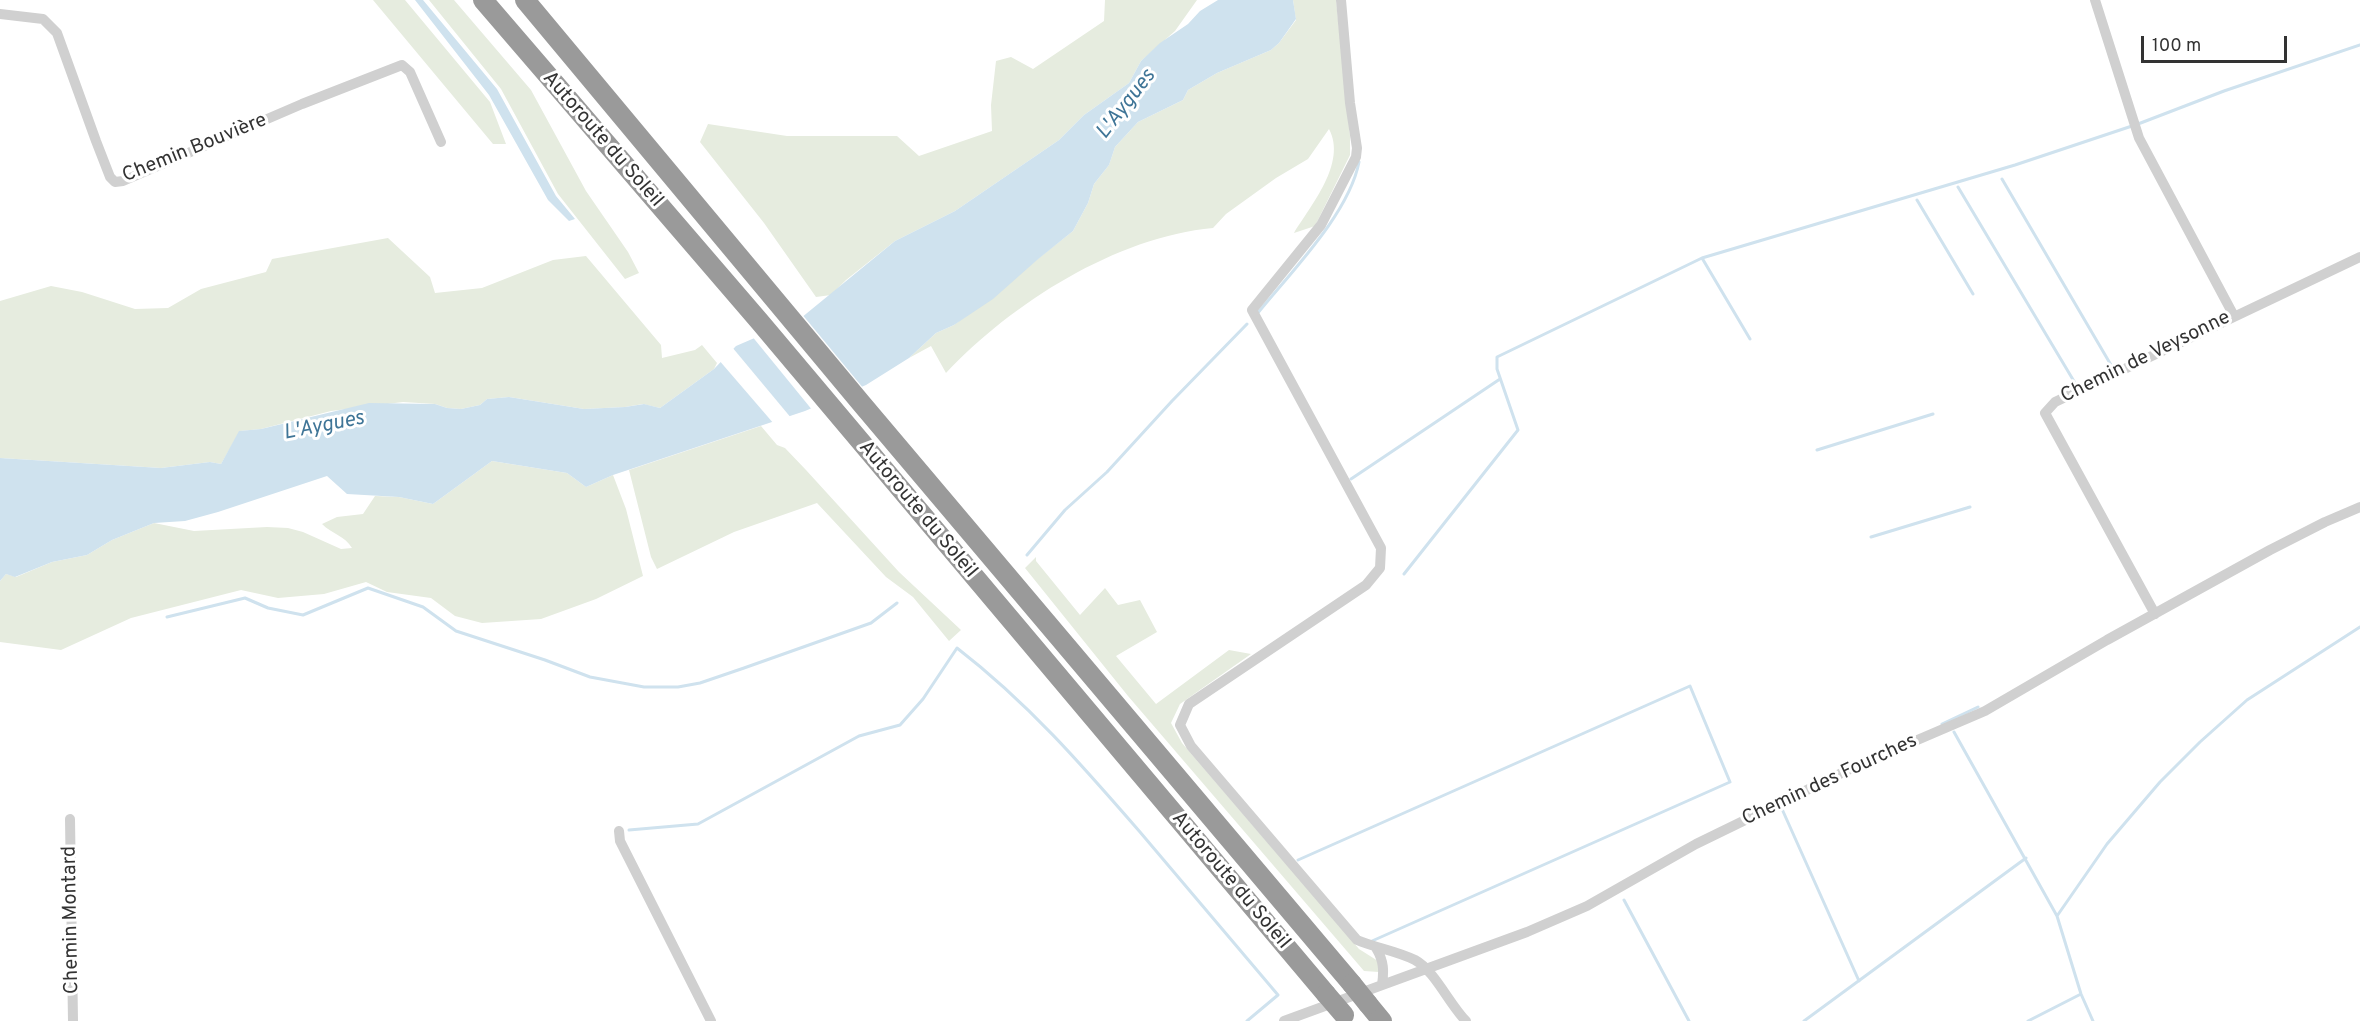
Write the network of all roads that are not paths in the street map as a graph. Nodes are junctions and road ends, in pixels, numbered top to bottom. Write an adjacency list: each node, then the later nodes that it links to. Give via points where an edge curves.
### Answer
1 (483, 0): 17 (highway, Autoroute du Soleil, bridge, via 760,322)
2 (525, 0): 21 (highway, Autoroute du Soleil, bridge)
3 (1341, 0): 13 (street, via 1356,156 1321,225 1252,310 1381,548 1380,568 1366,585 1189,704 1180,725 1191,746 1326,904 1357,939)
4 (2095, 0): 8 (street, via 2139,138)
5 (0, 14): 6 (street, Chemin Bouvière, via 43,19 57,33 115,182 123,182 402,65 410,72)
6 (441, 142)
7 (2360, 257): 8 (street, Chemin de Veysonne)
8 (2234, 316): 10 (street, Chemin de Veysonne, via 2055,402 2045,413)
9 (2360, 507): 10 (street, Chemin des Fourches, via 2298,535)
10 (2155, 614): 14 (street, Chemin des Fourches, via 1985,711 1852,768 1680,853 1587,906)
11 (70, 819): 18 (street, Chemin Montard)
12 (620, 831): 19 (street, via 620,840)
13 (1376, 948): 14 (street, via 1415,961); 15 (street, via 1384,970)
14 (1426, 969): 15 (street, Chemin des Fourches); 22 (street)
15 (1382, 986): 16 (street, Chemin des Fourches)
16 (1306, 1016): 20 (street, Chemin des Fourches)
17 (1346, 1018)
18 (73, 1021)
19 (711, 1021)
20 (1284, 1021)
21 (1382, 1021)
22 (1466, 1021)

